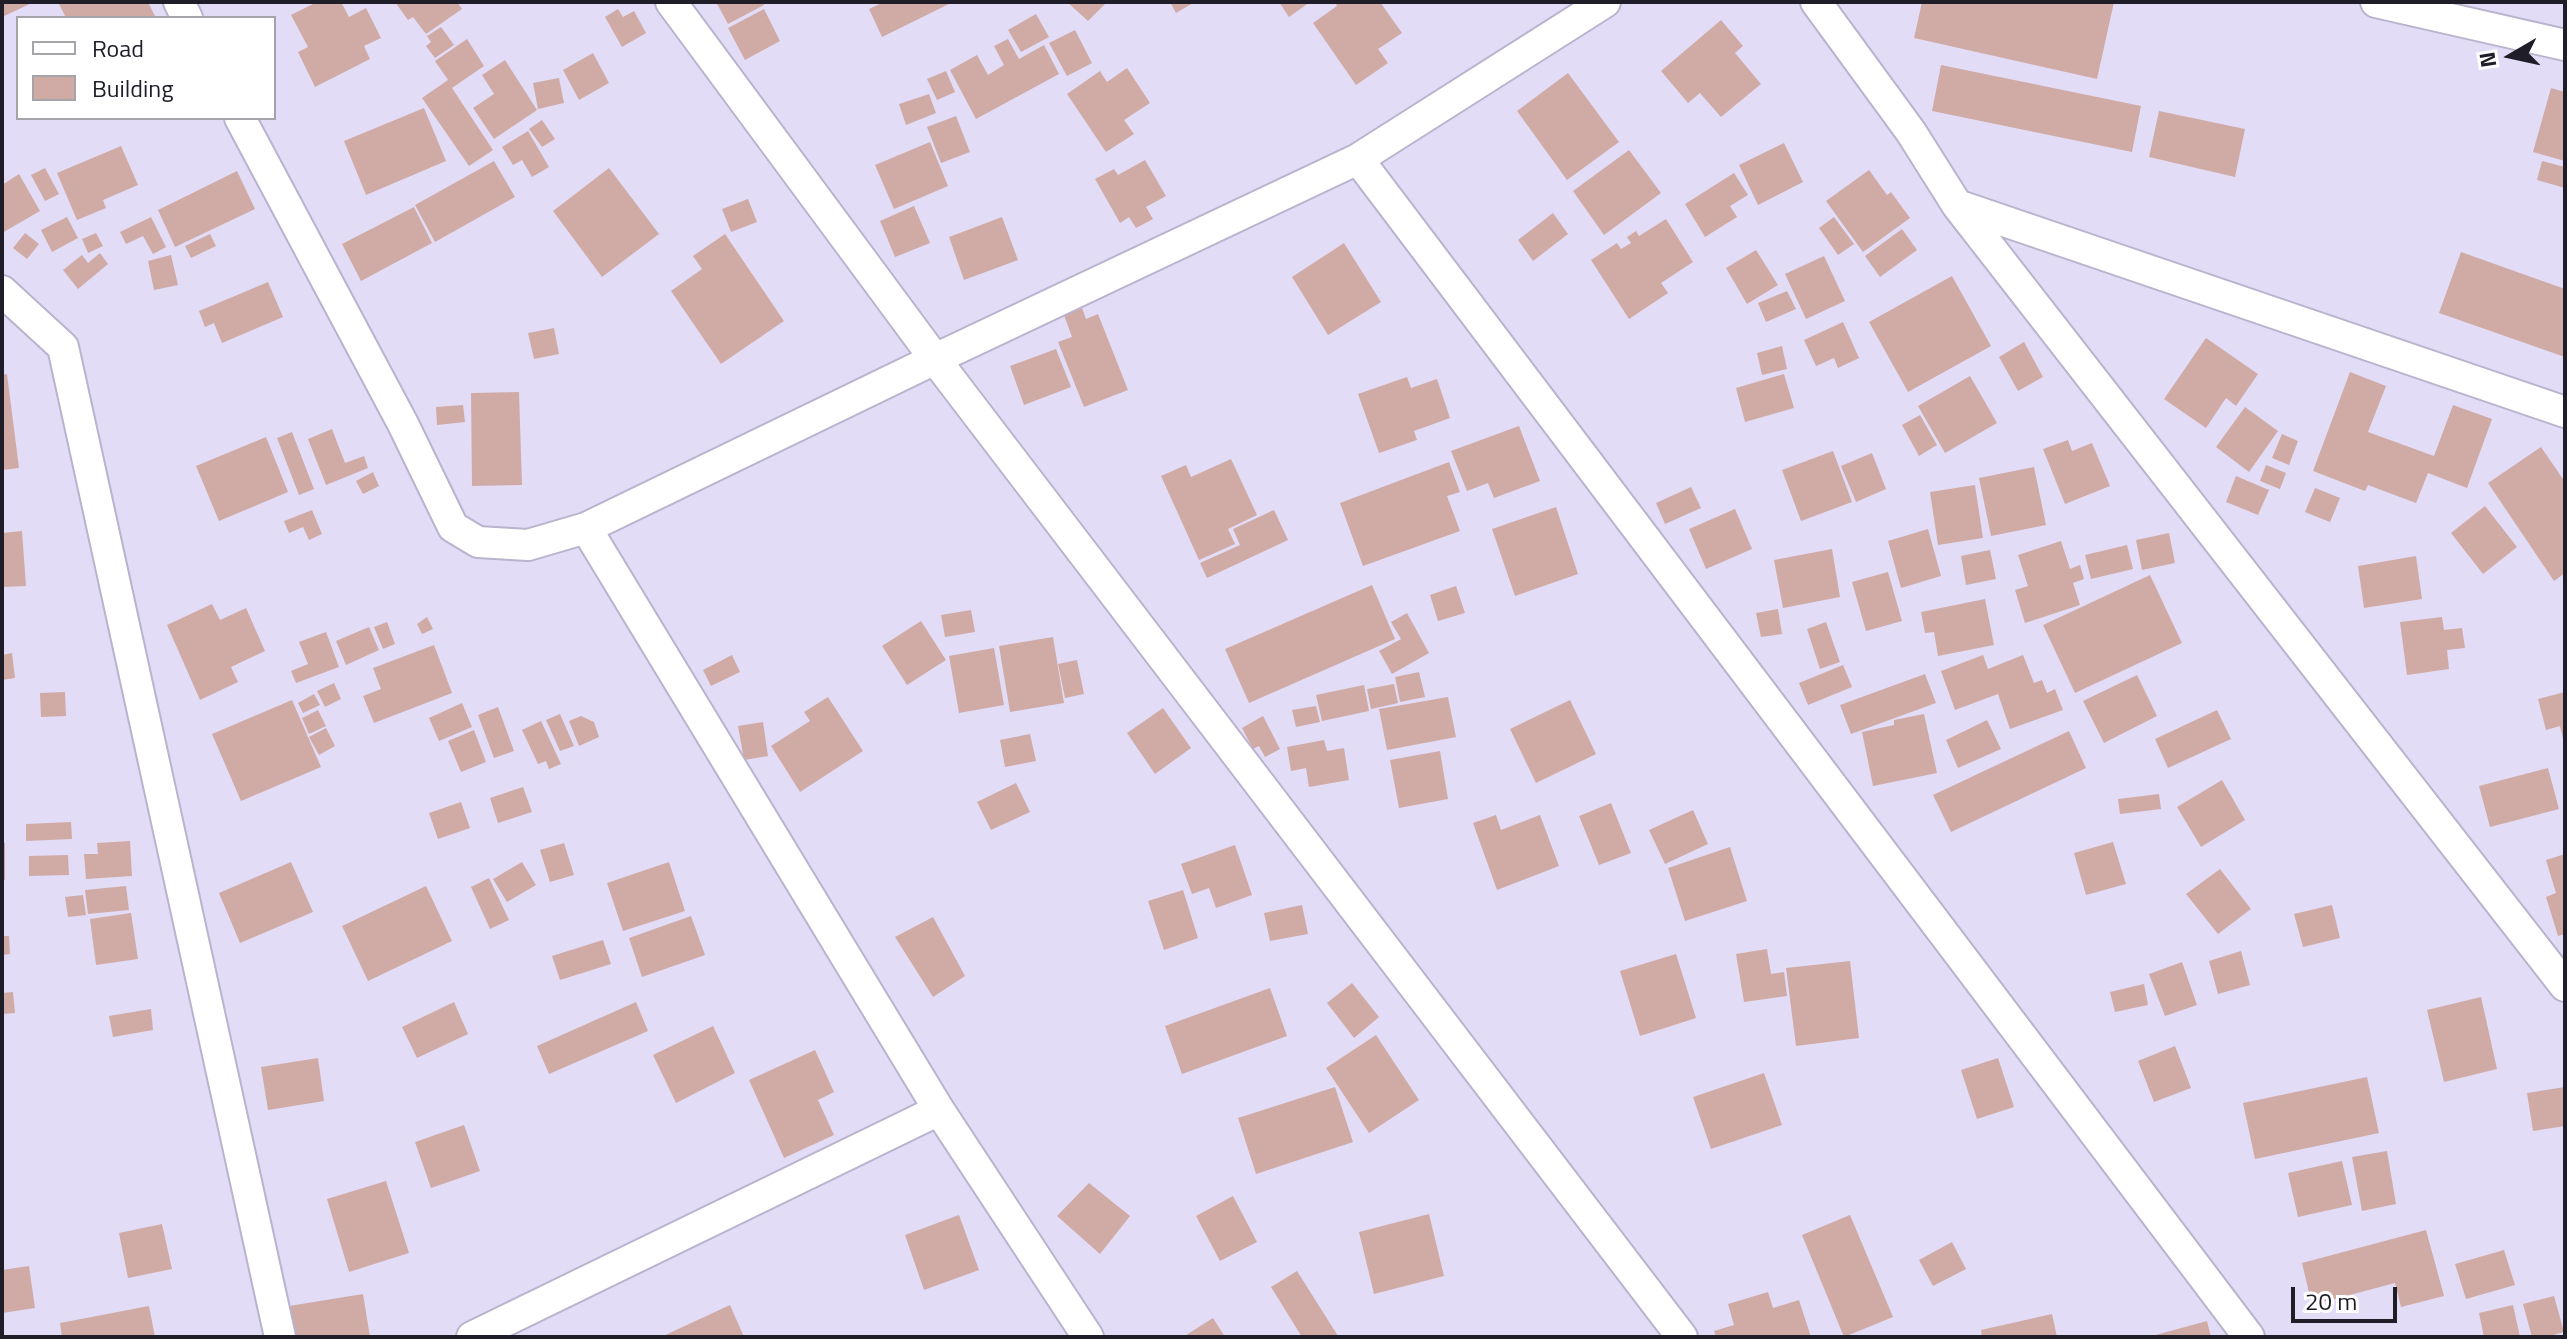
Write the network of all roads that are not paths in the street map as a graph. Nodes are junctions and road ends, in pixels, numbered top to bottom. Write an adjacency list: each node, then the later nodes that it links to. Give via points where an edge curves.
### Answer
1 (671, 2): 10 (street)
2 (1605, 2): 7 (street)
3 (1816, 2): 8 (street)
4 (2376, 2): 5 (street)
5 (2565, 45)
6 (241, 120): 12 (street, via 453,527 478,542 528,545)
7 (1358, 159): 10 (street); 19 (street)
8 (1957, 205): 11 (street); 13 (street)
9 (2, 291): 15 (street, via 63,347)
10 (935, 359): 12 (street); 18 (street)
11 (2565, 412)
12 (586, 528): 14 (street)
13 (2565, 986)
14 (939, 1110): 16 (street); 17 (street)
15 (280, 1337)
16 (472, 1337)
17 (1088, 1337)
18 (1682, 1337)
19 (2249, 1337)

